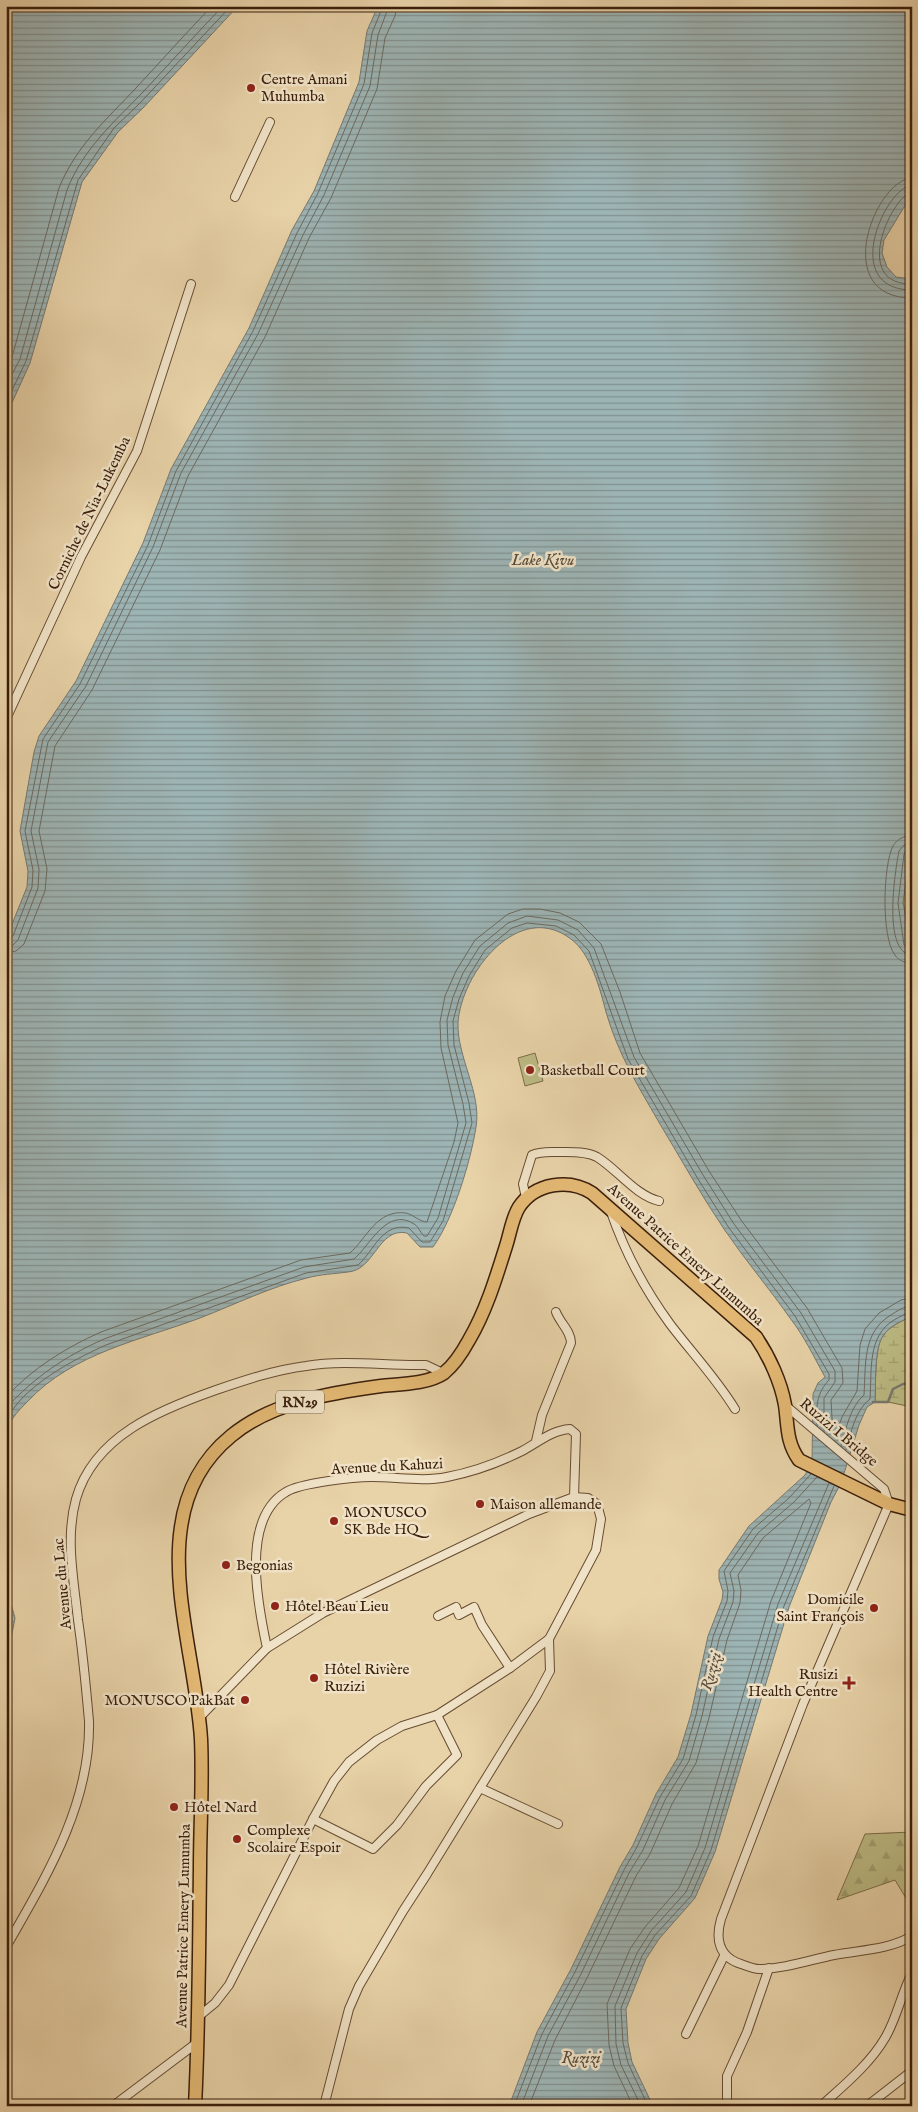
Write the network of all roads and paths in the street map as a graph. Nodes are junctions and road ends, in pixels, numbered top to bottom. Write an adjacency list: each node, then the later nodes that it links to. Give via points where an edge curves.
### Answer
1 (270, 122): 2 (street)
2 (235, 197)
3 (190, 284): 4 (street, Corniche de Nia-Lukemba, via 138,450 81,557)
4 (6, 719)
5 (526, 1198): 6 (street, via 523,1184 532,1155 561,1152 596,1157 647,1197); 7 (main road, Avenue Patrice Emery Lumumba, via 545,1187 570,1185 583,1187); 9 (main road, via 517,1210 476,1327)
6 (660, 1202)
7 (610, 1207): 10 (main road, Avenue Patrice Emery Lumumba, via 756,1337 765,1350); 11 (street, via 618,1231 647,1287)
8 (556, 1312): 12 (street, via 571,1336 571,1343 542,1415)
9 (443, 1373): 21 (main road, Avenue Patrice Emery Lumumba / RN29, via 415,1382 333,1394 272,1412 232,1434 200,1471 184,1504 179,1554 188,1651); 26 (street, Avenue du Lac, via 426,1365 332,1364 308,1365 262,1375 162,1411 131,1427 93,1463 75,1500 70,1552 89,1721 87,1748 75,1812)
10 (785, 1405): 14 (street, Ruzizi I Bridge, via 875,1480 888,1494); 14 (main road, Avenue Patrice Emery Lumumba, via 790,1446 799,1460)
11 (735, 1409)
12 (536, 1441): 13 (street, Avenue du Kahuzi, via 566,1429 572,1429 576,1434); 18 (street, Avenue du Kahuzi, via 495,1464 454,1476 437,1479 370,1477 286,1492 262,1522 255,1553 258,1602)
13 (574, 1497): 17 (street, via 588,1498 597,1504 601,1519 599,1533 596,1550); 18 (street, via 529,1514 416,1568 323,1614)
14 (889, 1504): 15 (main road); 27 (street, via 803,1704 721,1919 718,1936)
15 (912, 1510)
16 (438, 1616): 19 (street, via 456,1606 459,1615 474,1607 482,1626)
17 (549, 1639): 19 (street); 22 (street, via 550,1671)
18 (267, 1648): 21 (street)
19 (510, 1668): 20 (street)
20 (437, 1715): 23 (street, via 402,1726 359,1754 334,1781); 23 (street, via 456,1755 373,1849)
21 (199, 1718): 30 (main road, Avenue Patrice Emery Lumumba / RN29)
22 (480, 1788): 24 (street); 36 (street, via 359,1986 343,2030)
23 (313, 1819): 30 (street, via 229,1985)
24 (558, 1824)
25 (912, 1936): 28 (street, via 878,1948)
26 (6, 1947)
27 (724, 1956): 28 (street, via 757,1969); 31 (street)
28 (769, 1968): 37 (street, via 747,2032 727,2076)
29 (911, 1976): 38 (street, via 885,2039)
30 (198, 2017): 32 (main road, Avenue Patrice Emery Lumumba / RN29)
31 (686, 2034)
32 (198, 2042): 34 (street); 35 (main road, Avenue Patrice Emery Lumumba / RN29)
33 (912, 2071): 39 (street)
34 (113, 2106)
35 (195, 2106)
36 (324, 2106)
37 (727, 2106)
38 (821, 2106)
39 (867, 2106)

